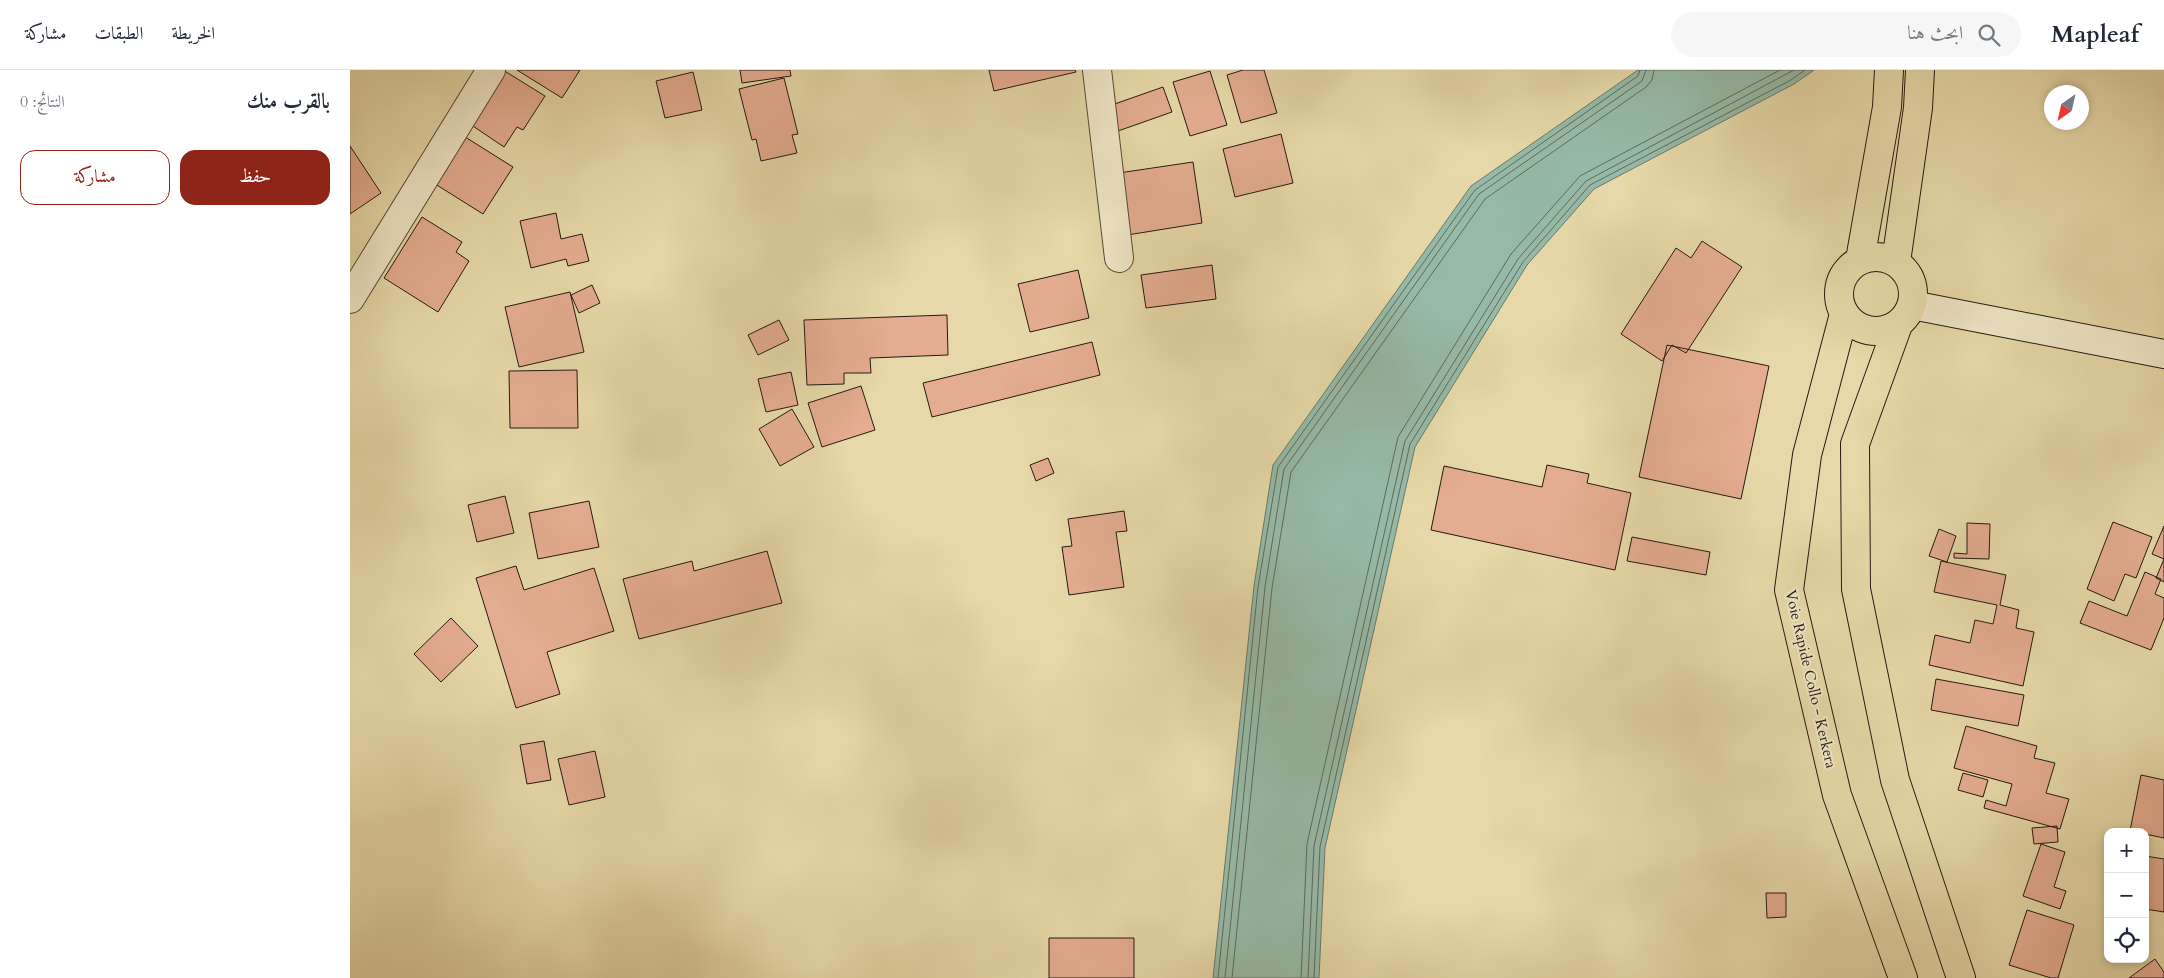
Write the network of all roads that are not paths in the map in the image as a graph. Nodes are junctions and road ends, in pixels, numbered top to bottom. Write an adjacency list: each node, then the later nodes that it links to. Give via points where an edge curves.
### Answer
1 (491, 70): 8 (street)
2 (1097, 70): 5 (street)
3 (1890, 70): 6 (highway, via 1887,107)
4 (1920, 70): 7 (highway, via 1918,108)
5 (1119, 258)
6 (1860, 260): 7 (highway, via 1871,256); 9 (highway, via 1849,267 1838,290)
7 (1896, 262): 10 (highway, via 1906,270 1914,293)
8 (350, 299)
9 (1844, 314): 10 (highway, via 1862,329 1875,332 1887,330); 12 (highway, Voie Rapide Collo - Kerkera, via 1807,455 1789,590 1838,795)
10 (1905, 315): 11 (street); 13 (highway, via 1855,444 1856,589 1895,780)
11 (2164, 354)
12 (1903, 978)
13 (1962, 978)

